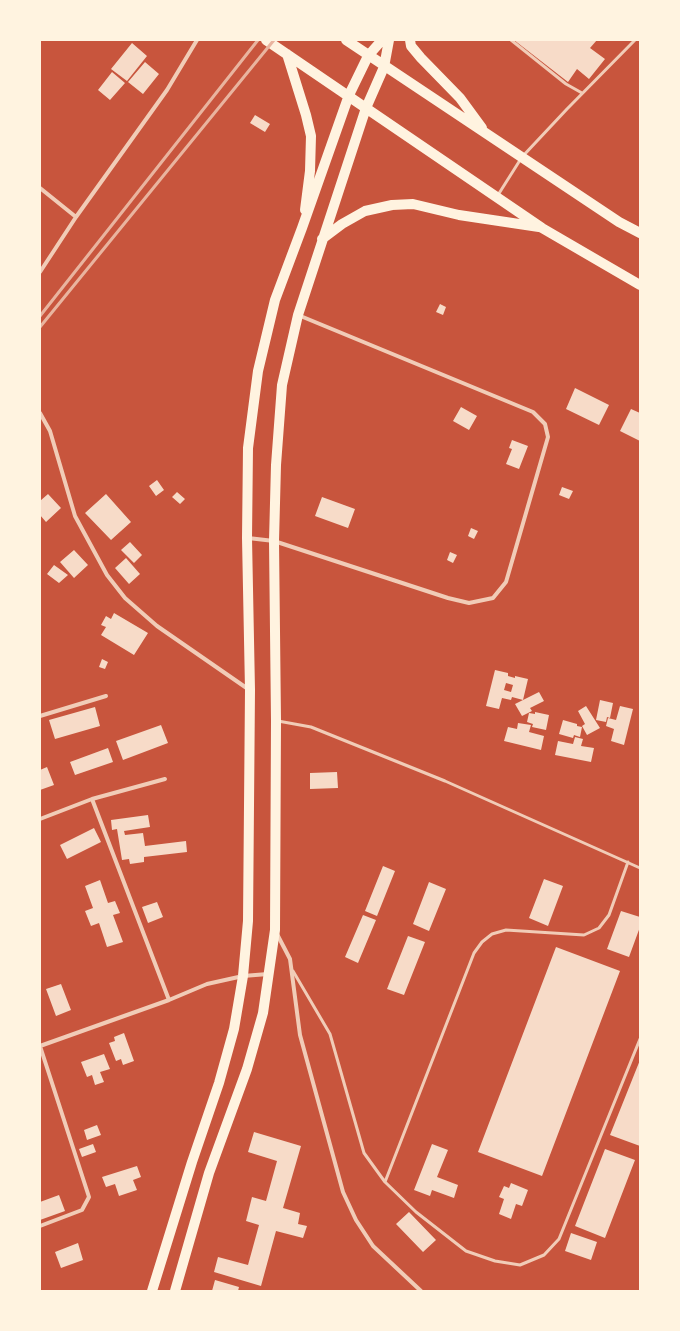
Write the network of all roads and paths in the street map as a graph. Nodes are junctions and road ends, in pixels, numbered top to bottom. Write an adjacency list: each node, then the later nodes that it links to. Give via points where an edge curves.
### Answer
1 (197, 40): 19 (street, via 167,90)
2 (266, 40): 9 (main road)
3 (346, 40): 10 (main road)
4 (382, 40): 10 (main road)
5 (389, 40): 11 (main road)
6 (410, 40): 15 (main road, via 411,46 460,98)
7 (511, 40): 12 (lane, via 566,84)
8 (634, 40): 12 (lane)
9 (286, 54): 13 (main road); 20 (main road, via 311,136 310,171)
10 (368, 56): 11 (main road); 13 (main road)
11 (384, 67): 14 (main road); 15 (main road)
12 (582, 93): 16 (lane)
13 (349, 95): 14 (main road); 20 (main road)
14 (366, 108): 18 (main road); 23 (main road)
15 (486, 133): 16 (main road)
16 (522, 157): 18 (lane); 22 (main road, via 619,222)
17 (40, 188): 19 (street)
18 (497, 196): 21 (main road)
19 (76, 217): 24 (street)
20 (302, 228): 28 (main road, via 275,300 258,371 248,448)
21 (542, 228): 23 (main road, via 459,215 413,204 392,205 365,211); 25 (main road)
22 (640, 233)
23 (322, 239): 26 (main road)
24 (40, 272)
25 (640, 285)
26 (298, 315): 29 (main road, via 282,385); 29 (street, via 533,412 545,424 548,437 506,582 493,598 469,603 448,598)
27 (40, 413): 30 (street, via 50,431 75,516 107,575 125,598 157,626)
28 (247, 538): 29 (street); 30 (main road)
29 (274, 541): 33 (main road)
30 (250, 690): 42 (main road, via 248,921)
31 (106, 696): 32 (street)
32 (40, 716)
33 (276, 721): 37 (lane, via 311,727 444,781); 39 (main road)
34 (165, 780): 35 (street)
35 (92, 799): 36 (street); 43 (street)
36 (40, 819)
37 (628, 862): 38 (lane); 46 (lane, via 608,915 599,928 584,935 506,930 492,934 482,942 474,953)
38 (640, 868)
39 (275, 930): 40 (street, via 290,959); 41 (main road)
40 (293, 971): 46 (lane, via 330,1034 364,1153); 50 (street, via 300,1035 343,1192 356,1220 373,1246)
41 (268, 974): 42 (street); 49 (main road, via 263,1013 247,1069 210,1173)
42 (243, 976): 43 (street, via 207,984); 48 (main road, via 234,1029 219,1083)
43 (169, 1000): 45 (street)
44 (640, 1039): 46 (lane, via 559,1239 544,1255 520,1265 495,1261 466,1251 416,1212)
45 (40, 1046): 47 (street, via 89,1197 82,1210)
46 (385, 1182)
47 (40, 1226)
48 (152, 1291)
49 (175, 1291)
50 (421, 1291)

